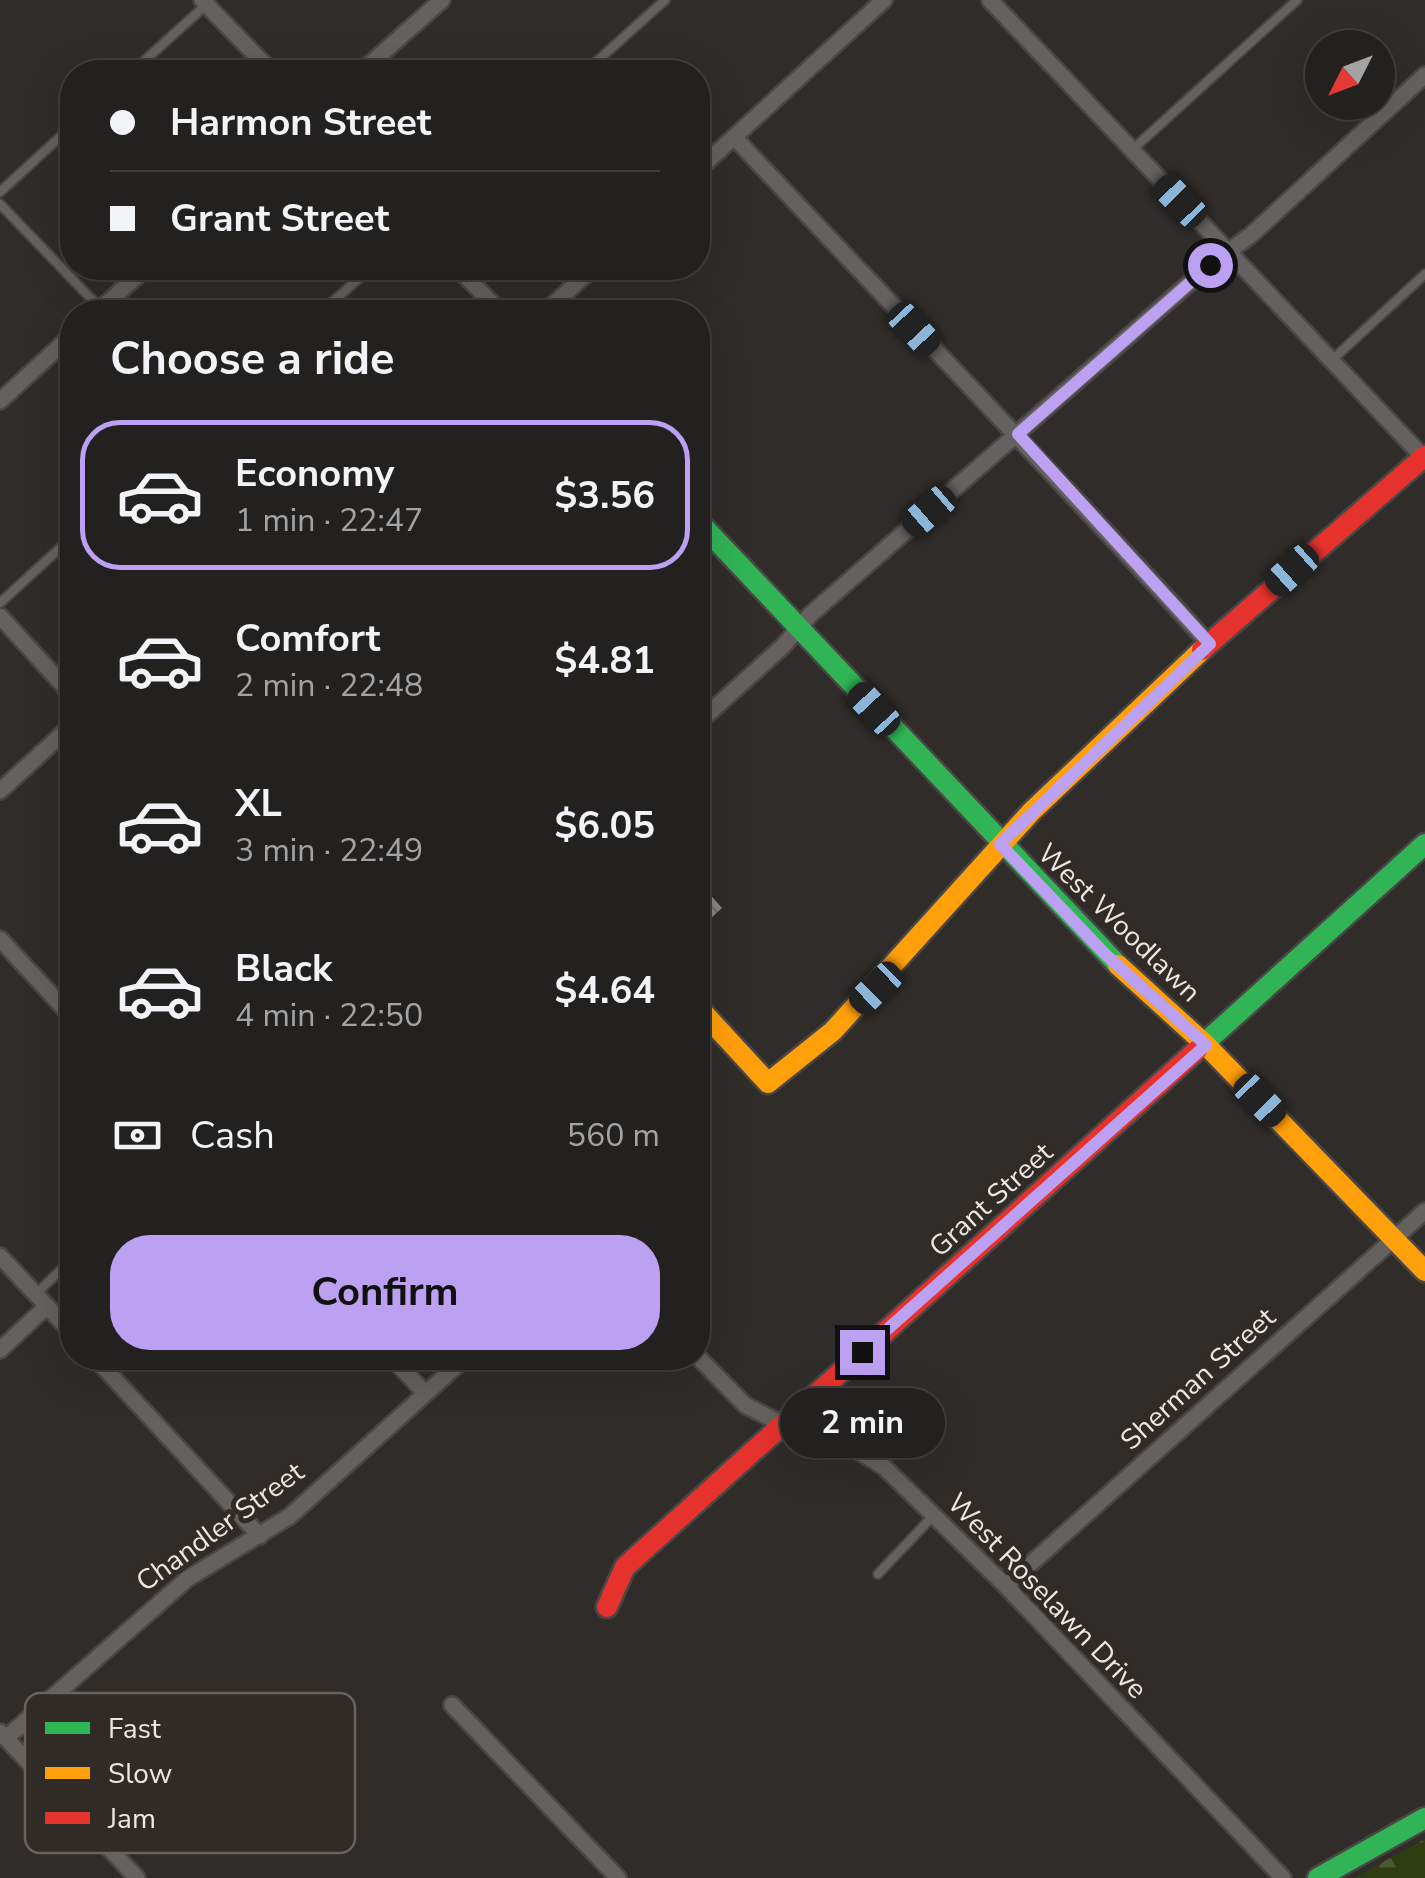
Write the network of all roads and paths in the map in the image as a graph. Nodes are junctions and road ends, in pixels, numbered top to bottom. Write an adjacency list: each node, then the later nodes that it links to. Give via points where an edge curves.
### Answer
1 (442, 0): 9 (street)
2 (664, 0): 10 (lane)
3 (884, 0): 12 (street)
4 (990, 0): 14 (street)
5 (1298, 0): 14 (lane)
6 (207, 2): 7 (lane); 8 (street)
7 (145, 60)
8 (261, 60)
9 (374, 60)
10 (598, 60)
11 (1425, 74): 18 (street)
12 (734, 136): 15 (street); 34 (street)
13 (60, 137): 16 (lane)
14 (1132, 150): 18 (street)
15 (710, 159)
16 (0, 192)
17 (0, 204): 19 (lane)
18 (1229, 252): 32 (street); 34 (street)
19 (60, 269)
20 (1425, 274): 32 (lane)
21 (70, 280): 26 (lane)
22 (133, 280): 27 (street)
23 (357, 280): 28 (lane)
24 (469, 280): 29 (street)
25 (580, 280): 30 (street)
26 (89, 300)
27 (111, 300)
28 (335, 300)
29 (488, 300)
30 (558, 300)
31 (60, 345): 33 (street)
32 (1332, 360): 35 (street)
33 (0, 401)
34 (1018, 434): 40 (street); 41 (street)
35 (1425, 457): 41 (street)
36 (710, 534): 40 (street, West Woodlawn)
37 (60, 548): 38 (lane)
38 (0, 603)
39 (0, 616): 42 (street)
40 (799, 628): 43 (street); 46 (street, West Woodlawn)
41 (1210, 644): 46 (street)
42 (60, 683)
43 (710, 712)
44 (60, 736): 45 (street)
45 (0, 791)
46 (1000, 844): 50 (street, via 876,988 798,1064 768,1083); 51 (street, West Woodlawn, via 1106,955)
47 (1425, 844): 51 (street, Grant Street)
48 (0, 939): 49 (street)
49 (60, 1004)
50 (710, 1020)
51 (1206, 1045): 53 (street, West Woodlawn); 65 (street, Grant Street)
52 (1425, 1211): 53 (street, Sherman Street)
53 (1393, 1238): 55 (street, West Woodlawn); 69 (street, Sherman Street)
54 (0, 1256): 57 (street)
55 (1425, 1271)
56 (60, 1275): 57 (lane)
57 (41, 1300): 58 (street); 59 (street)
58 (60, 1321)
59 (0, 1350)
60 (710, 1369): 65 (street, West Roselawn Drive, via 745,1405)
61 (106, 1370): 67 (street)
62 (404, 1370): 64 (street)
63 (451, 1370): 64 (street, Chandler Street)
64 (425, 1392): 67 (street, Chandler Street)
65 (780, 1423): 66 (street, West Roselawn Drive, via 832,1435 884,1467); 70 (street, Grant Street, via 626,1567)
66 (934, 1515): 68 (lane); 69 (street, West Roselawn Drive)
67 (260, 1536): 71 (street, Chandler Street, via 187,1580)
68 (878, 1574)
69 (1006, 1586): 80 (street, West Roselawn Drive)
70 (606, 1607)
71 (53, 1693)
72 (452, 1706): 79 (street)
73 (25, 1716): 74 (street, Chandler Street)
74 (3, 1735): 75 (street)
75 (25, 1758)
76 (1425, 1818): 81 (street)
77 (114, 1853): 78 (street)
78 (137, 1878)
79 (618, 1878)
80 (1283, 1878)
81 (1318, 1878)

